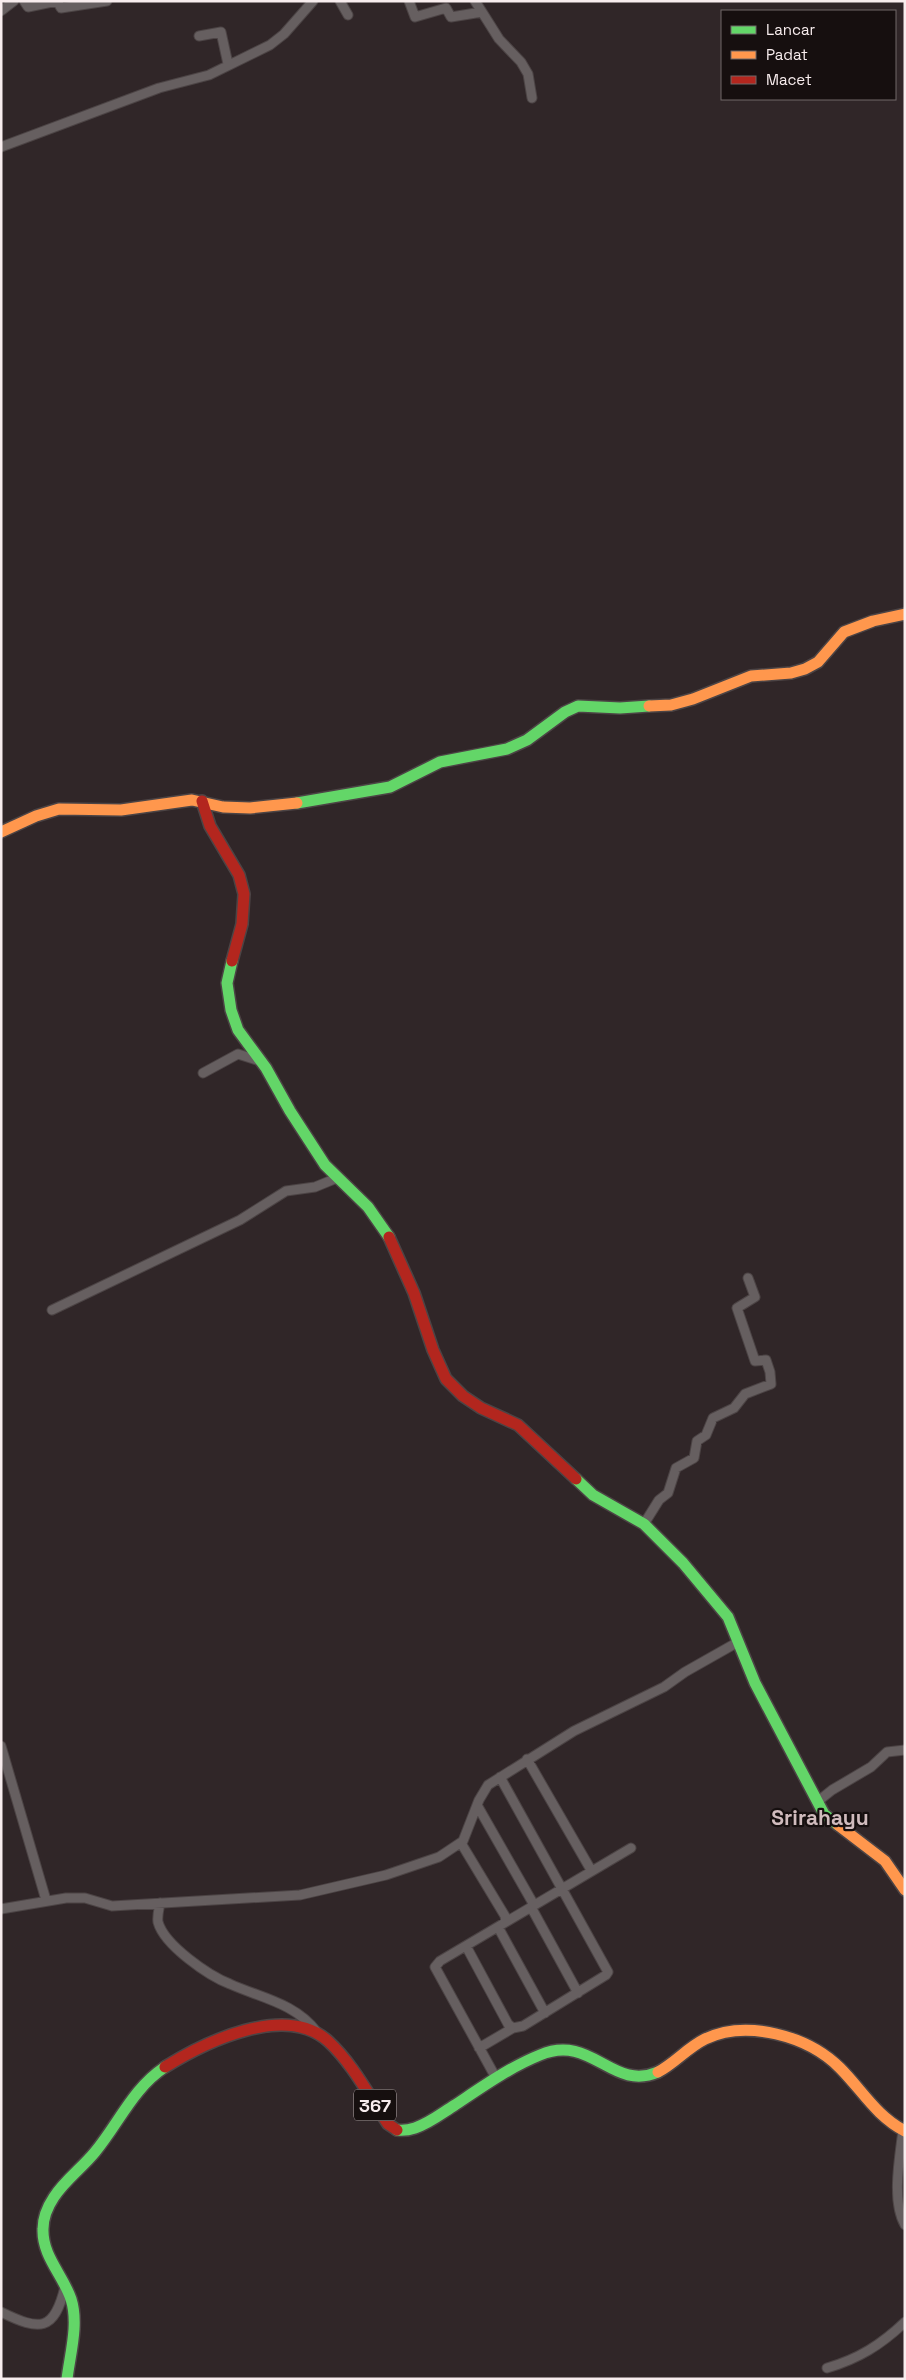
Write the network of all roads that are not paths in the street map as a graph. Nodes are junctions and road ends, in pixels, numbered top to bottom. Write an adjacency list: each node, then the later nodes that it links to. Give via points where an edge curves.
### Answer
1 (14, 1): 8 (street)
2 (24, 1): 3 (street, via 28,7 57,2 61,8)
3 (107, 1)
4 (313, 1): 12 (street, via 270,45)
5 (340, 1): 10 (street)
6 (409, 1): 9 (street, via 415,17 446,8 451,16)
7 (475, 1): 9 (street)
8 (1, 11)
9 (482, 12): 13 (street, via 499,39 525,68)
10 (348, 15)
11 (199, 36): 12 (street, via 221,32)
12 (228, 64): 14 (street, via 209,75 160,88)
13 (532, 98)
14 (1, 147)
15 (905, 614): 16 (street, via 844,632 818,662 805,669 751,676 671,706 578,706 506,750 440,762 390,787 250,808 223,807)
16 (202, 801): 17 (street, via 176,801 107,811 59,809); 18 (street, via 210,826 233,864 242,887 242,924 227,990 238,1030)
17 (1, 832)
18 (260, 1061): 19 (street, via 238,1054); 20 (street, via 325,1165)
19 (203, 1073)
20 (337, 1178): 22 (street, via 314,1187 286,1191 226,1228); 23 (street, via 368,1207 393,1242 446,1379 463,1396 518,1426 593,1495)
21 (748, 1278): 23 (street, via 755,1298 737,1308 753,1359 766,1360 771,1384 745,1394 734,1408 713,1418 706,1435 697,1441 694,1458 676,1468 668,1493 659,1500)
22 (52, 1310)
23 (644, 1524): 24 (street, via 721,1605)
24 (738, 1642): 27 (street, via 664,1688 574,1731); 29 (street, via 755,1683)
25 (1, 1746): 36 (street)
26 (905, 1750): 29 (street, via 887,1752 871,1767)
27 (527, 1759): 28 (street); 33 (street)
28 (500, 1777): 30 (street, via 488,1785); 34 (street)
29 (817, 1802): 35 (street, via 833,1822 884,1860)
30 (477, 1805): 31 (street); 38 (street)
31 (461, 1843): 37 (street, via 439,1857 300,1895); 40 (street)
32 (631, 1848): 33 (street)
33 (591, 1870): 34 (street)
34 (563, 1887): 38 (street); 43 (street, via 608,1970 606,1976)
35 (905, 1890)
36 (46, 1900): 37 (street, via 85,1898 112,1906); 39 (street)
37 (160, 1903): 46 (street, via 160,1925 183,1955 230,1984 297,2013)
38 (532, 1906): 40 (street); 43 (street)
39 (1, 1909)
40 (506, 1922): 41 (street)
41 (498, 1927): 42 (street); 44 (street)
42 (466, 1946): 45 (street); 47 (street, via 435,1967)
43 (578, 1993): 44 (street)
44 (545, 2013): 45 (street)
45 (513, 2028): 47 (street)
46 (318, 2034): 48 (street, 367, via 347,2065 395,2130 407,2130 423,2124); 51 (street, via 281,2026 225,2036 176,2058 148,2080 99,2148 59,2190 48,2208 42,2239 49,2259)
47 (480, 2048): 48 (street)
48 (496, 2078): 49 (street, 367, via 548,2052 568,2049 589,2054 631,2076 646,2077 661,2071 703,2039 736,2032 768,2033 817,2049 877,2112)
49 (904, 2130): 50 (street, via 898,2194)
50 (905, 2225)
51 (65, 2286): 52 (street, via 60,2309 54,2318 43,2323 24,2323); 55 (street, via 74,2316)
52 (1, 2312)
53 (905, 2322): 54 (street, via 869,2352)
54 (827, 2368)
55 (67, 2379)

